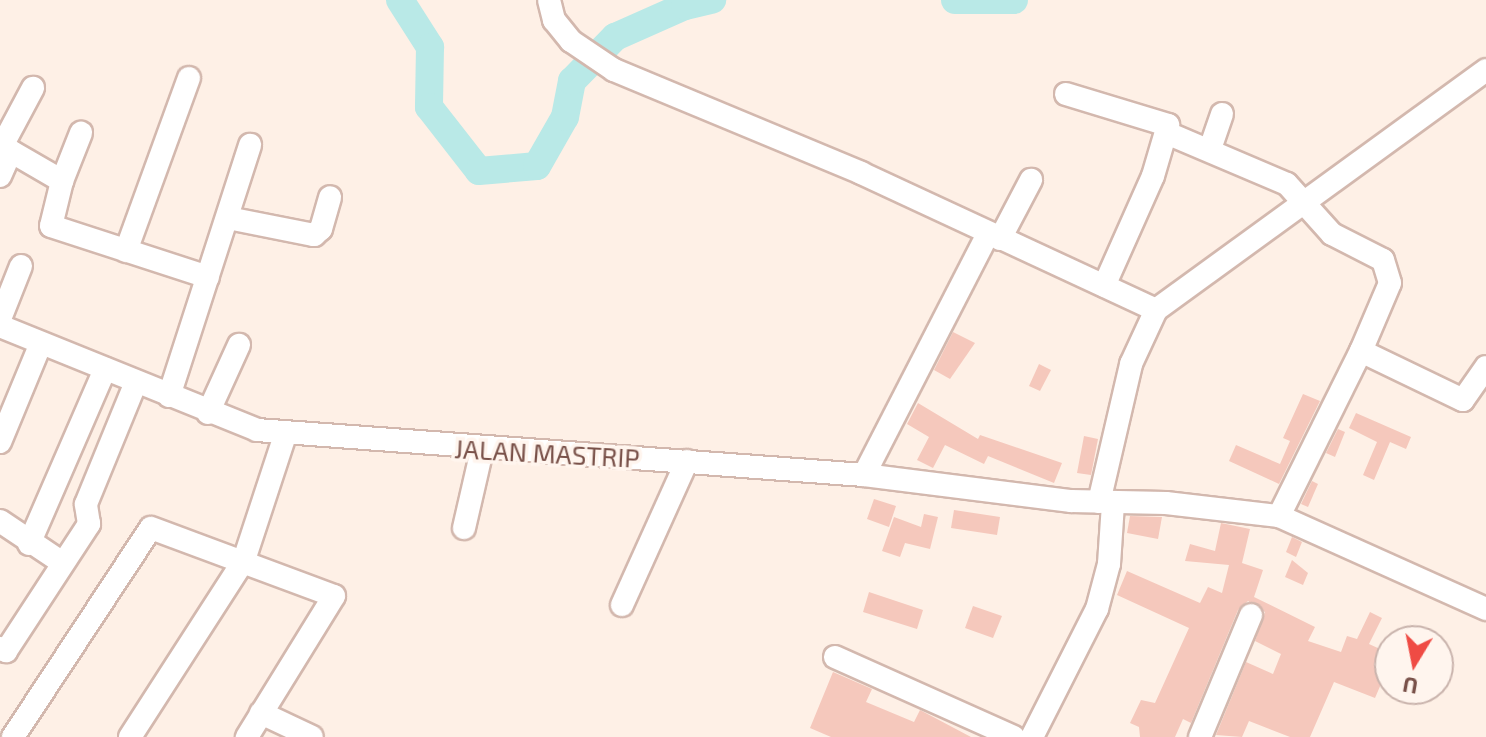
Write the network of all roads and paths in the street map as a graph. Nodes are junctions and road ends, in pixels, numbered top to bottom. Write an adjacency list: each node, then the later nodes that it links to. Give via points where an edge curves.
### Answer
1 (549, 0): 18 (street, via 554,20 571,41 614,70 861,173)
2 (1486, 70): 16 (street)
3 (189, 78): 19 (street)
4 (33, 88): 10 (street)
5 (1066, 94): 8 (street, via 1165,121)
6 (1222, 114): 11 (street)
7 (81, 133): 14 (street)
8 (1167, 133): 11 (street); 22 (street)
9 (250, 145): 17 (street)
10 (4, 147): 12 (street); 14 (street)
11 (1210, 149): 16 (street, via 1278,179)
12 (0, 176)
13 (1031, 180): 18 (street)
14 (62, 181): 19 (street, via 51,226)
15 (330, 197): 17 (street, via 321,229 314,235)
16 (1305, 207): 23 (street); 28 (street, via 1332,234 1383,260 1390,271 1390,283)
17 (228, 218): 21 (street)
18 (994, 236): 22 (street); 38 (street)
19 (126, 251): 21 (street)
20 (21, 266): 24 (street)
21 (208, 277): 32 (street)
22 (1104, 286): 23 (street)
23 (1156, 310): 39 (street, via 1131,364)
24 (0, 319)
25 (0, 326): 26 (street, JALAN MASTRIP)
26 (41, 343): 30 (street, JALAN MASTRIP); 35 (street)
27 (239, 345): 33 (street)
28 (1361, 351): 29 (street, via 1463,400); 40 (street)
29 (1486, 367)
30 (105, 369): 31 (street, JALAN MASTRIP); 43 (street)
31 (136, 382): 32 (street, JALAN MASTRIP); 45 (street, via 86,504 89,524)
32 (169, 396): 33 (street, JALAN MASTRIP)
33 (208, 413): 34 (street, JALAN MASTRIP)
34 (285, 435): 36 (street, JALAN MASTRIP); 44 (street)
35 (0, 442)
36 (482, 450): 37 (street, JALAN MASTRIP); 42 (street)
37 (687, 461): 38 (street, JALAN MASTRIP); 46 (street)
38 (864, 475): 39 (street, JALAN MASTRIP)
39 (1106, 503): 40 (street, JALAN MASTRIP); 57 (street, via 1109,564 1097,609)
40 (1279, 516): 47 (street, JALAN MASTRIP)
41 (0, 521): 43 (street)
42 (464, 528)
43 (29, 544): 45 (street)
44 (244, 560): 51 (street, via 330,592 335,599); 52 (street, via 147,530); 53 (street)
45 (61, 562): 49 (street)
46 (622, 605)
47 (1486, 609)
48 (1251, 615): 58 (street)
49 (2, 653)
50 (835, 657): 56 (street)
51 (261, 713): 54 (street); 55 (street)
52 (13, 737)
53 (130, 737)
54 (247, 737)
55 (312, 737)
56 (1014, 737)
57 (1032, 737)
58 (1200, 737)

